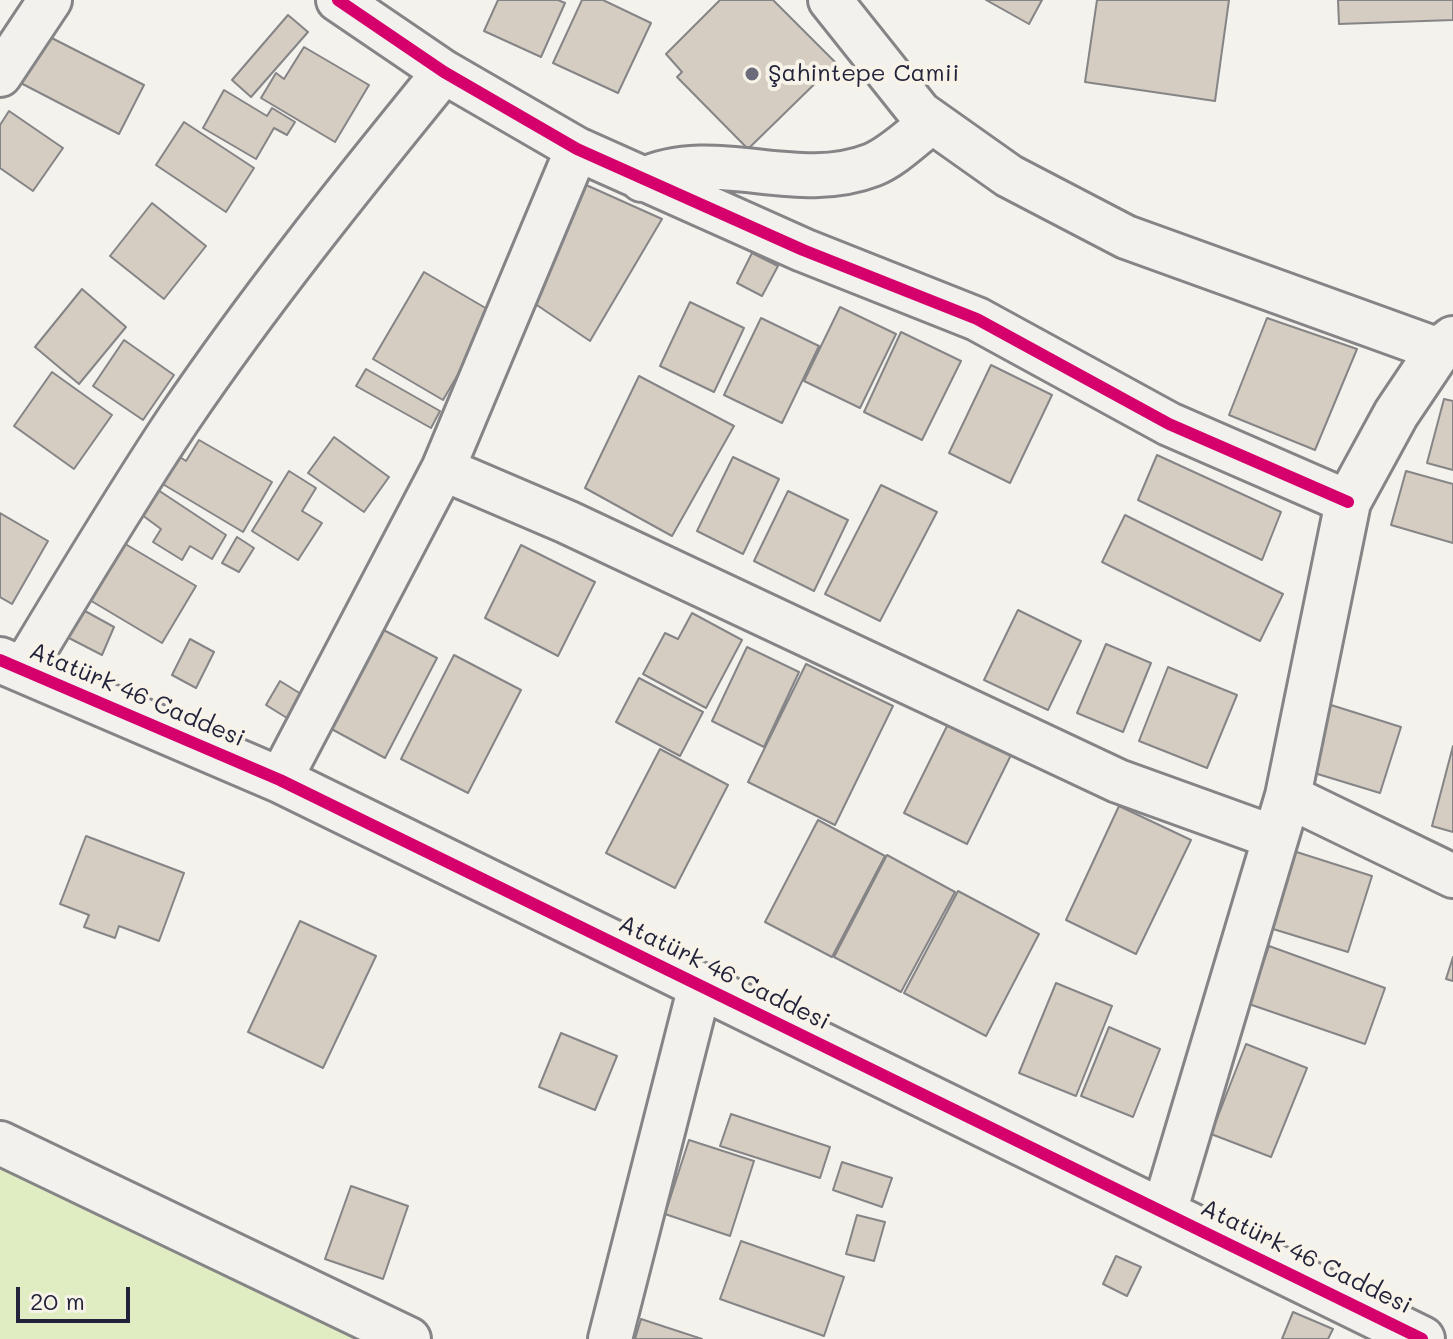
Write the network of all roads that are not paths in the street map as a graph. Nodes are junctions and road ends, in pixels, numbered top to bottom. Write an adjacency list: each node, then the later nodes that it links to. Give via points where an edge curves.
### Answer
1 (50, 0): 5 (street)
2 (338, 0): 4 (street)
3 (830, 0): 6 (street)
4 (444, 72): 7 (street); 12 (street, via 247,322)
5 (0, 75)
6 (932, 122): 8 (street, via 874,164 846,172 776,175 704,165 677,167); 9 (street, via 1009,176 1126,237)
7 (577, 149): 8 (street); 10 (street)
8 (642, 180): 11 (street, via 977,319 1169,424)
9 (1446, 345): 11 (street, via 1396,414)
10 (443, 469): 13 (street); 15 (street, via 1118,781)
11 (1348, 502): 14 (street)
12 (8, 668): 13 (street, Atatürk 46 Caddesi)
13 (280, 780): 17 (street, Atatürk 46 Caddesi)
14 (1288, 796): 15 (street); 16 (street)
15 (1276, 838): 19 (street)
16 (1453, 876)
17 (700, 986): 19 (street, Atatürk 46 Caddesi); 21 (street)
18 (0, 1143): 20 (street)
19 (1164, 1212): 22 (street, Atatürk 46 Caddesi)
20 (409, 1339)
21 (610, 1339)
22 (1422, 1339)

